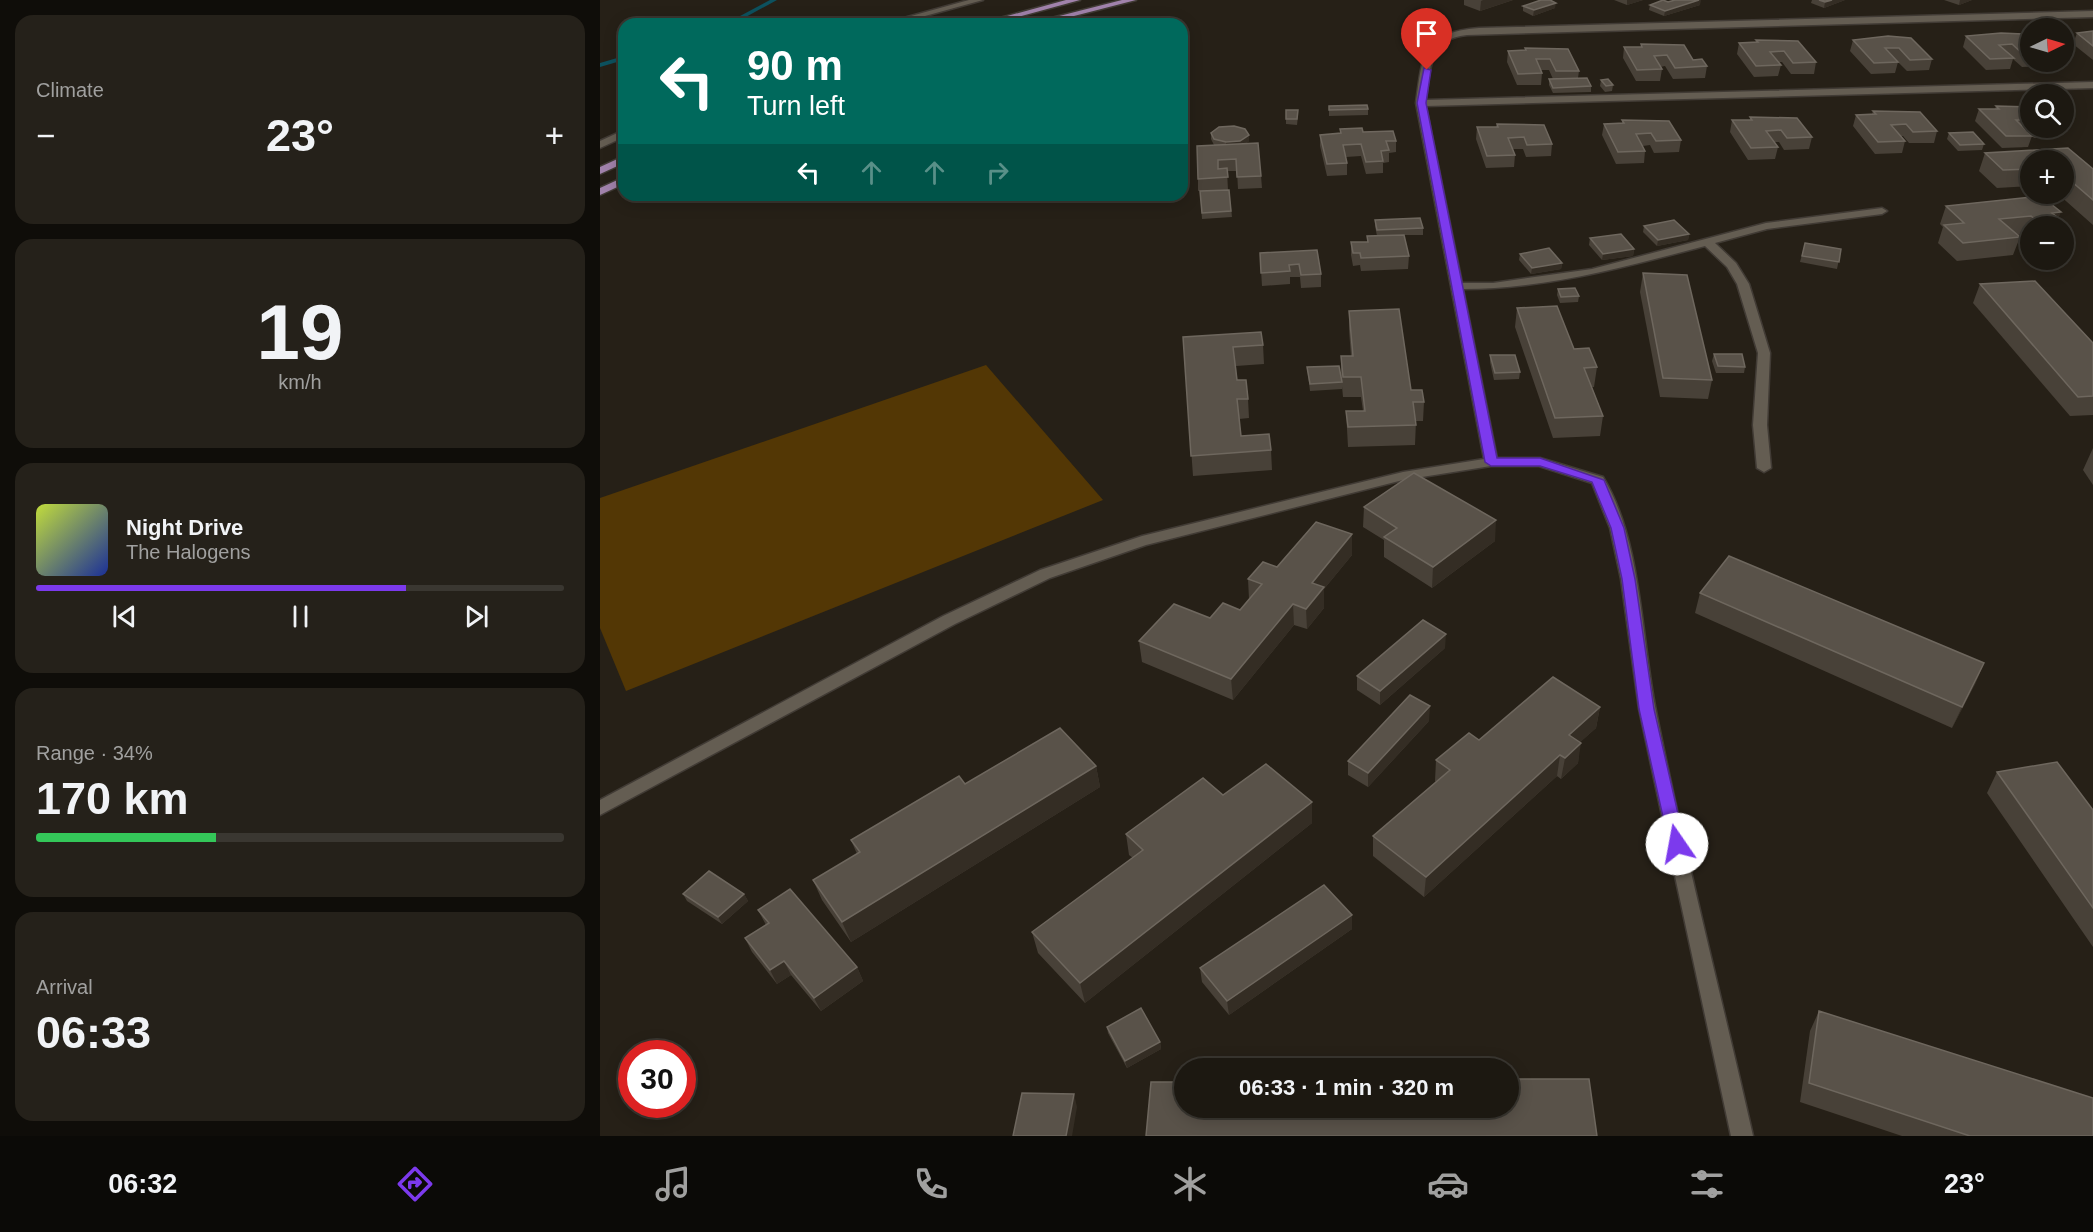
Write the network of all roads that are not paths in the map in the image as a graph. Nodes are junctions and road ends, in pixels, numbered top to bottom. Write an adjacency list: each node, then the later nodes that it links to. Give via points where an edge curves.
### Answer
1 (977, 0): 5 (street)
2 (1076, 0): 6 (main road)
3 (1132, 0): 7 (main road)
4 (2093, 14): 9 (street, via 1448,34 1436,42 1430,57)
5 (909, 18)
6 (1006, 18)
7 (1057, 18)
8 (2093, 85): 9 (street)
9 (1421, 103): 18 (street)
10 (618, 136): 11 (street)
11 (600, 145)
12 (618, 162): 13 (main road)
13 (600, 171)
14 (618, 183): 15 (main road)
15 (600, 192)
16 (1882, 211): 17 (street, via 1766,226)
17 (1707, 242): 18 (street, via 1593,272 1493,286); 20 (street, via 1732,265 1743,284 1764,354 1760,425)
18 (1457, 286): 19 (street)
19 (1491, 462): 21 (street, via 1403,476 1287,503 1142,541 1045,574 949,620); 22 (street, via 1540,462 1598,480 1617,528 1629,579 1647,709)
20 (1764, 468)
21 (600, 808)
22 (1742, 1136)

